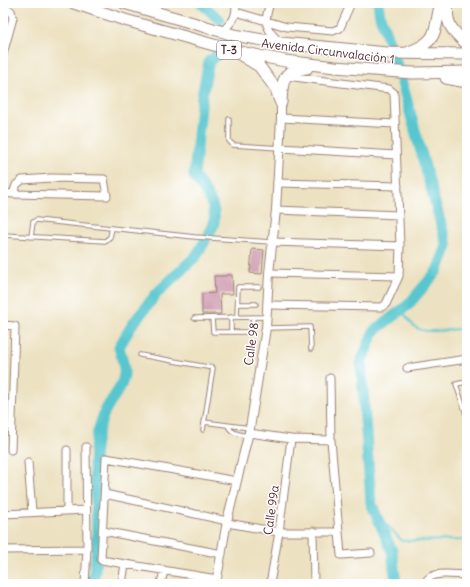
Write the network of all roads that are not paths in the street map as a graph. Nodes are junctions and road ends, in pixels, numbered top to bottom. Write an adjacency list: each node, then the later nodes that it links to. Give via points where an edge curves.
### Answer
1 (74, 3): 16 (main road, Avenida Circunvalación 1 / T-3)
2 (124, 3): 13 (main road, Avenida Circunvalación 1 / T-3)
3 (236, 3): 11 (street)
4 (270, 3): 12 (street)
5 (291, 3): 6 (street)
6 (296, 3)
7 (351, 3): 12 (street, via 340,28 333,31 287,27)
8 (441, 3): 18 (main road, via 434,35 422,48)
9 (448, 3): 15 (main road, via 449,23 454,33)
10 (3, 7): 17 (street, via 11,11 13,18)
11 (236, 12): 12 (street); 13 (street, via 234,19)
12 (266, 21): 14 (street, via 270,34)
13 (222, 32): 14 (main road, Avenida Circunvalación 1 / T-3)
14 (281, 43): 18 (main road, Avenida Circunvalación 1 / T-3)
15 (467, 44)
16 (235, 51): 20 (main road, Avenida Circunvalación 1 / T-3); 25 (main road, via 259,66 276,89)
17 (3, 54)
18 (405, 54): 19 (main road, Avenida Circunvalación 1 / T-3)
19 (467, 54)
20 (335, 67): 22 (main road, Avenida Circunvalación 1 / T-3); 23 (main road, via 299,68 291,70)
21 (467, 72): 22 (main road, Avenida Circunvalación 1 / T-3)
22 (412, 73): 24 (main road)
23 (286, 76): 25 (main road, via 282,86); 28 (street, via 389,89 394,93)
24 (467, 82)
25 (281, 103): 26 (street, Calle 98)
26 (281, 118): 28 (street); 29 (street, Calle 98)
27 (229, 119): 29 (lane, via 229,141 233,145)
28 (395, 124): 30 (street)
29 (280, 148): 30 (street); 31 (street, Calle 98)
30 (396, 155): 32 (street)
31 (277, 183): 32 (street); 35 (street, Calle 98)
32 (398, 186): 36 (street)
33 (3, 193): 34 (street)
34 (13, 194): 34 (street, via 35,195 107,196 104,179 22,180 16,185)
35 (276, 210): 36 (street); 40 (street, Calle 98)
36 (399, 215): 41 (street)
37 (112, 228): 39 (lane, via 110,237 105,241); 39 (lane, via 36,220 33,222); 40 (lane)
38 (3, 235): 39 (lane)
39 (31, 237)
40 (272, 242): 41 (street); 42 (street, Calle 98)
41 (400, 246): 43 (street)
42 (269, 274): 43 (street); 47 (street, Calle 98)
43 (399, 276): 47 (street, via 386,304 382,306)
44 (259, 286): 45 (lane, via 239,287)
45 (238, 304): 46 (lane); 49 (lane)
46 (256, 304)
47 (267, 305): 51 (street, Calle 98)
48 (231, 317): 49 (lane); 53 (lane); 56 (lane)
49 (237, 317): 50 (lane)
50 (253, 317): 51 (lane); 56 (lane, via 252,332)
51 (266, 317): 55 (street, Calle 98)
52 (194, 318): 53 (lane)
53 (212, 318): 56 (lane, via 213,332)
54 (3, 325): 71 (street, via 15,326)
55 (266, 328): 57 (lane, via 310,327); 67 (street, Calle 98)
56 (231, 332)
57 (311, 349)
58 (140, 355): 64 (lane, via 213,368)
59 (467, 359): 60 (street)
60 (407, 368)
61 (330, 378): 69 (street)
62 (467, 382): 63 (lane, via 456,384)
63 (467, 417)
64 (204, 422): 65 (lane); 66 (lane)
65 (228, 426): 67 (lane, via 232,425); 67 (lane, via 233,433)
66 (203, 430)
67 (249, 433): 68 (street); 74 (street, Calle 98)
68 (291, 439): 69 (street); 82 (street, Calle 99a)
69 (331, 440): 84 (street)
70 (86, 447): 76 (street)
71 (11, 450)
72 (67, 450): 77 (street)
73 (28, 462): 78 (street)
74 (237, 481): 75 (street, via 106,458); 80 (street, Calle 98)
75 (105, 494): 80 (street); 81 (street)
76 (86, 510): 77 (street); 85 (street)
77 (67, 511): 78 (street)
78 (32, 512): 79 (street)
79 (3, 514)
80 (227, 522): 82 (street); 88 (street, Calle 98)
81 (103, 531): 88 (street); 89 (street, via 101,560)
82 (280, 532): 83 (street); 97 (street, Calle 99a)
83 (314, 532): 84 (street); 98 (street)
84 (339, 532): 87 (street, via 341,554)
85 (87, 549): 86 (street); 94 (street)
86 (3, 550)
87 (371, 553)
88 (222, 554): 92 (street, Calle 98)
89 (125, 564): 90 (street); 95 (street)
90 (164, 570): 92 (street); 96 (street)
91 (467, 575): 93 (street, via 436,574)
92 (216, 581)
93 (427, 581)
94 (85, 584)
95 (122, 584)
96 (161, 584)
97 (270, 584)
98 (314, 584)

